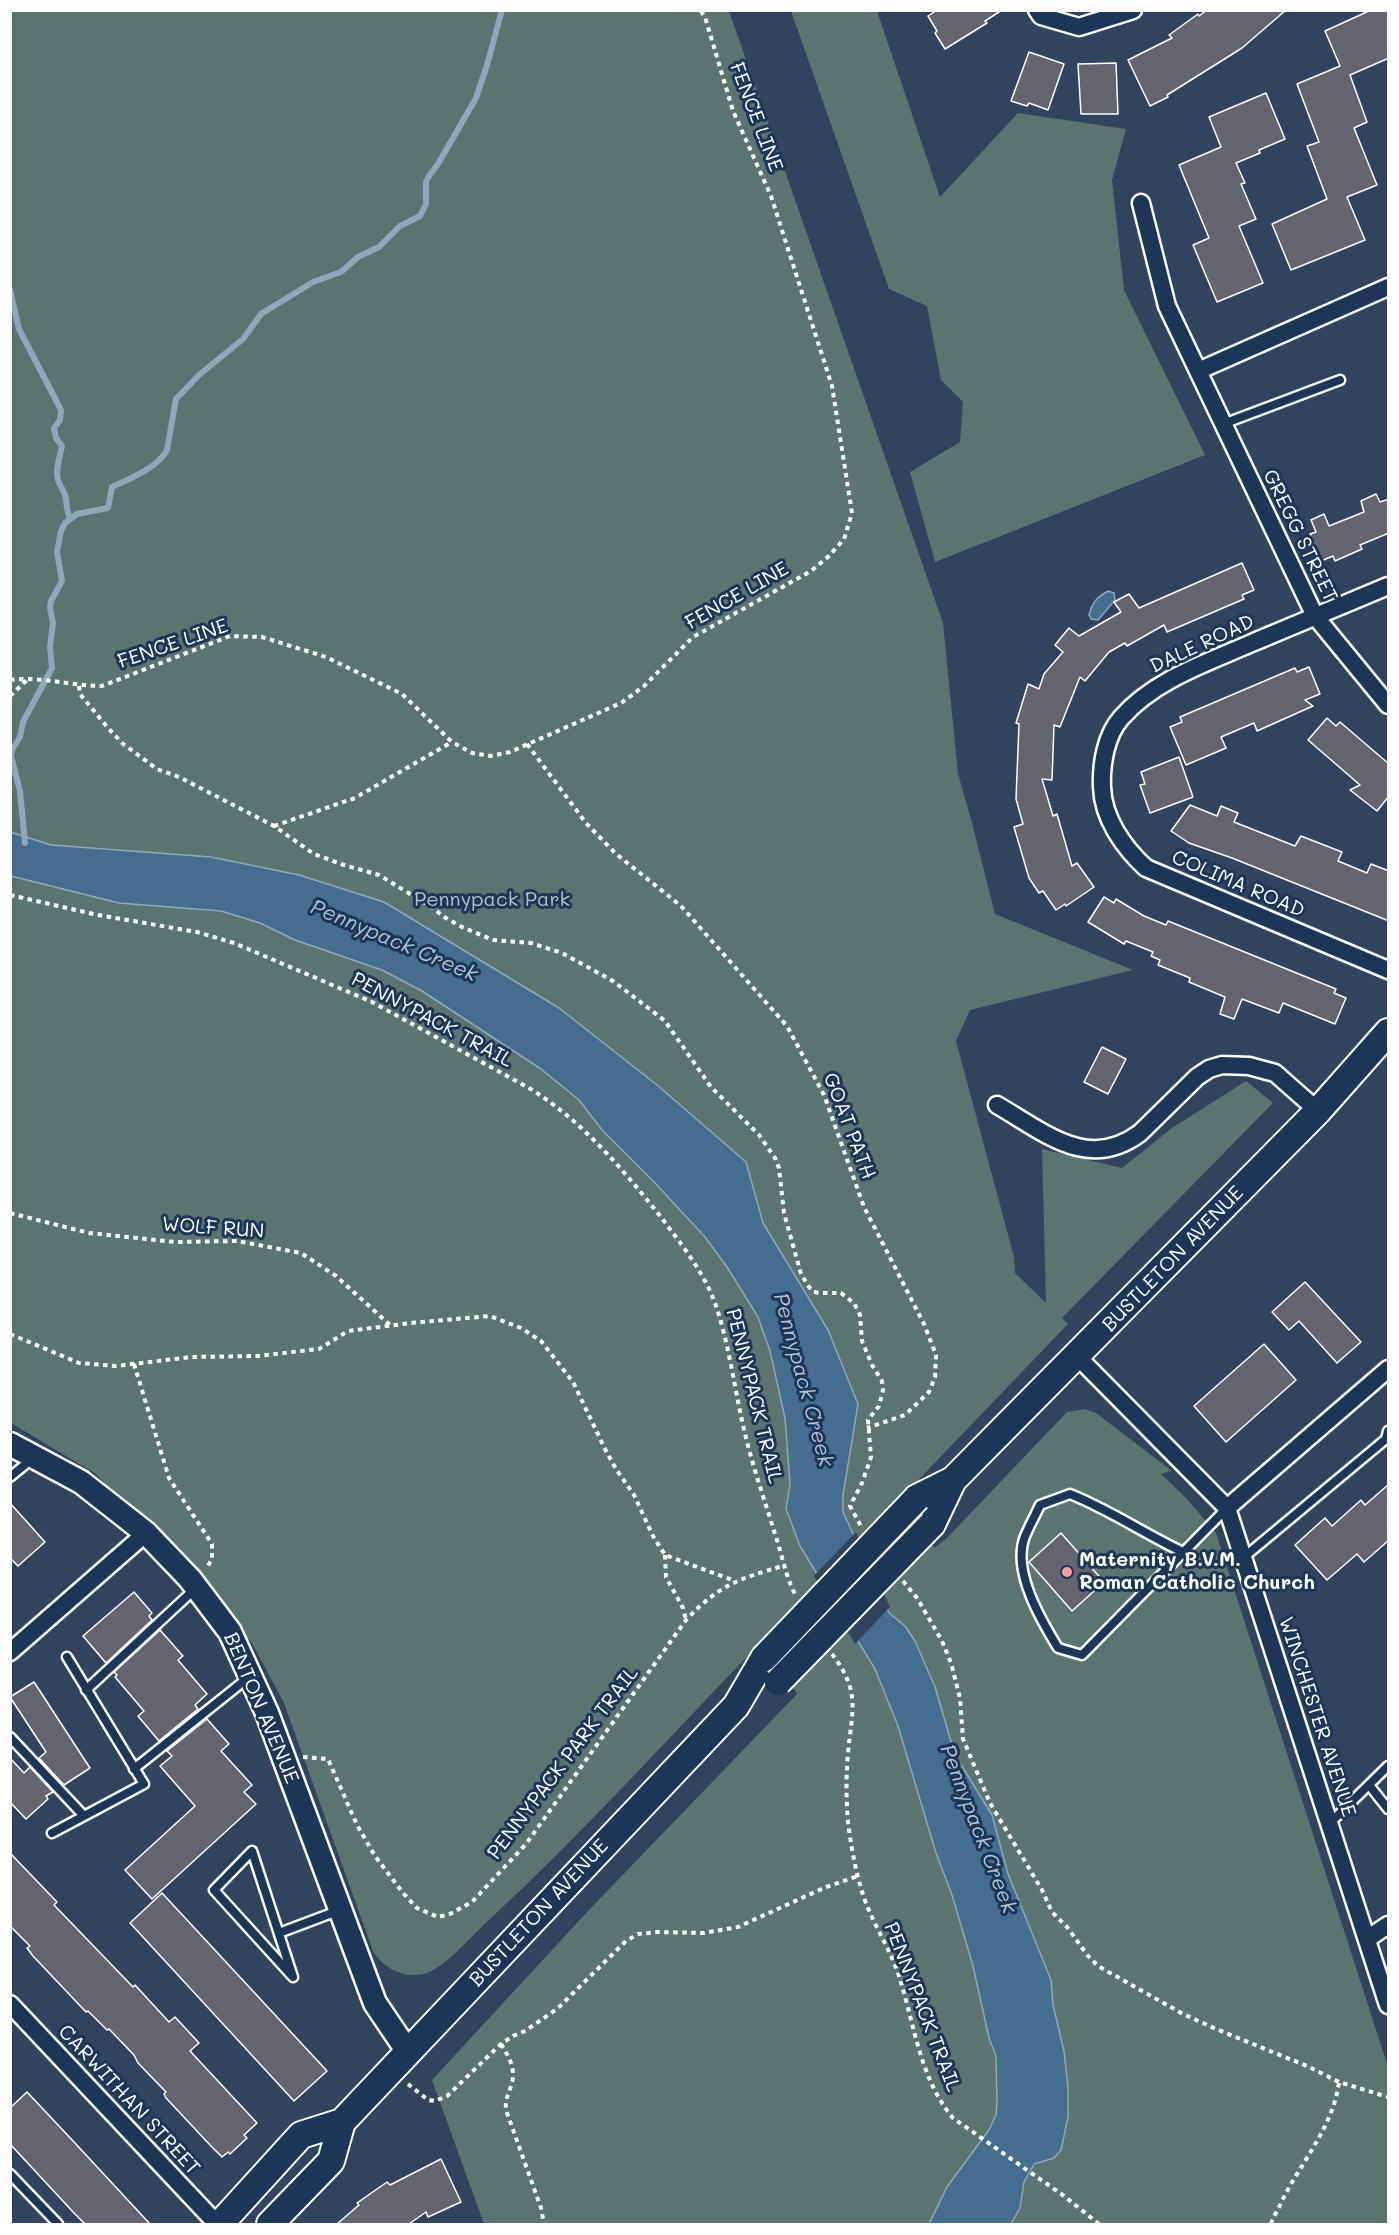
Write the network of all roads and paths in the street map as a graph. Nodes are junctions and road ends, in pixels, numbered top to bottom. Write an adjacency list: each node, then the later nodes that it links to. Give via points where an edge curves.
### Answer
1 (700, 10): 17 (path, FENCE LINE, via 733,111 771,196 832,386 852,513 844,539 811,571 693,637 643,687 621,703)
2 (1037, 10): 3 (street, via 1041,16 1079,27)
3 (1133, 10)
4 (1142, 204): 6 (street, GREGG STREET, via 1167,306)
5 (1389, 287): 6 (street)
6 (1198, 371): 8 (street, GREGG STREET)
7 (1340, 380): 8 (lane)
8 (1223, 424): 10 (street, GREGG STREET)
9 (1389, 586): 10 (street, DALE ROAD)
10 (1315, 616): 15 (street, GREGG STREET); 18 (street, DALE ROAD, via 1193,668 1152,691 1120,719 1107,744 1101,770)
11 (29, 678): 12 (path, FENCE LINE); 13 (path, FENCE LINE); 14 (path)
12 (10, 680)
13 (79, 686): 16 (path, FENCE LINE, via 102,686 230,636 262,637 326,657 402,693); 19 (path, via 80,694 108,728 141,759)
14 (10, 696)
15 (1389, 705)
16 (452, 742): 17 (path, FENCE LINE, via 472,753 491,756); 19 (path, via 355,798)
17 (527, 744): 31 (path, GOAT PATH, via 586,823 615,853 681,906 787,1026 824,1095 864,1207 936,1355 935,1377 929,1392 905,1415)
18 (1102, 801): 21 (street, COLIMA ROAD, via 1129,852 1146,868)
19 (274, 826): 31 (path, via 314,854 380,875 462,927 493,940 531,943 562,953 613,981 665,1021 711,1087 776,1158 784,1213 801,1274 809,1287 814,1292 841,1293 854,1303 860,1315 862,1341 883,1390)
20 (10, 895): 43 (path, PENNYPACK TRAIL, via 197,932 253,951 398,1016 548,1099 574,1120 657,1213 710,1290 721,1323 743,1429)
21 (1389, 970)
22 (1389, 1032): 24 (main road, BUSTLETON AVENUE)
23 (997, 1105): 24 (street, via 1063,1144 1108,1149 1140,1133 1209,1069 1236,1064 1275,1073)
24 (1318, 1111): 28 (main road, BUSTLETON AVENUE)
25 (10, 1213): 26 (path, WOLF RUN, via 89,1233 175,1242 237,1241 301,1253 336,1276)
26 (390, 1325): 29 (path, via 348,1331 319,1349); 41 (path, via 490,1316 541,1341 573,1382)
27 (10, 1334): 29 (path, via 79,1364)
28 (1077, 1357): 36 (main road, BUSTLETON AVENUE); 37 (street, WINCHESTER AVENUE)
29 (134, 1364): 46 (path, via 169,1478 212,1544 212,1559)
30 (1389, 1369): 37 (street)
31 (867, 1428): 38 (path, via 871,1457 850,1506)
32 (1389, 1431): 42 (lane, via 1386,1439)
33 (10, 1444): 34 (street, BENTON AVENUE)
34 (34, 1456): 35 (lane); 39 (street, BENTON AVENUE, via 81,1482)
35 (10, 1477)
36 (953, 1480): 54 (main road, BUSTLETON AVENUE, bridge, via 917,1498 764,1658); 54 (main road, BUSTLETON AVENUE, bridge, via 933,1524 778,1682)
37 (1227, 1508): 40 (lane); 42 (street, WINCHESTER AVENUE)
38 (865, 1531)
39 (146, 1533): 46 (street, BENTON AVENUE); 50 (street)
40 (1183, 1552): 40 (lane, via 1082,1655 1058,1648 1038,1615 1023,1568 1023,1541 1040,1505 1070,1494)
41 (664, 1555): 45 (path); 48 (path, via 666,1577)
42 (1243, 1558): 62 (street, WINCHESTER AVENUE)
43 (783, 1566): 45 (path, PENNYPACK PARK TRAIL); 47 (path, PENNYPACK TRAIL)
44 (900, 1576): 73 (path, via 942,1641 951,1663 960,1698 963,1739 990,1803 1052,1912 1088,1956 1098,1966 1183,2014)
45 (735, 1581): 48 (path, PENNYPACK PARK TRAIL, via 704,1600)
46 (196, 1587): 52 (street, BENTON AVENUE, via 230,1632); 53 (lane)
47 (796, 1596)
48 (686, 1620): 56 (path, PENNYPACK PARK TRAIL, via 526,1844 472,1902 450,1914 438,1917 417,1908 404,1893 357,1825 328,1759)
49 (828, 1649): 64 (path, PENNYPACK TRAIL, via 847,1676 853,1696 846,1796)
50 (10, 1652)
51 (67, 1657): 53 (lane)
52 (250, 1676): 56 (street, BENTON AVENUE); 58 (lane)
53 (86, 1690): 58 (lane)
54 (736, 1706): 72 (main road, BUSTLETON AVENUE)
55 (10, 1737): 61 (lane)
56 (283, 1755): 65 (street, BENTON AVENUE)
57 (1389, 1767): 59 (lane)
58 (134, 1769): 61 (lane, via 144,1784)
59 (1369, 1785): 60 (lane); 62 (lane)
60 (1389, 1809)
61 (84, 1816): 63 (lane)
62 (1330, 1823): 68 (street, WINCHESTER AVENUE)
63 (51, 1833)
64 (858, 1876): 71 (path, via 738,1927 704,1933 638,1934 626,1941 557,2009); 81 (path, PENNYPACK TRAIL, via 868,1909 895,1966 928,2075 948,2112)
65 (340, 1910): 67 (lane); 72 (street, BENTON AVENUE)
66 (1389, 1925): 68 (street)
67 (279, 1933): 67 (lane, via 275,1922 252,1851 214,1890 293,1977)
68 (1367, 1939): 70 (street, WINCHESTER AVENUE)
69 (10, 2004): 78 (street, CARWITHAN STREET)
70 (1389, 2005)
71 (501, 2044): 72 (path, via 447,2096 435,2101 423,2098); 80 (path, via 513,2072 506,2110)
72 (400, 2060): 75 (main road, BUSTLETON AVENUE)
73 (1339, 2082): 74 (path); 82 (path, via 1332,2112 1292,2179)
74 (1389, 2097)
75 (342, 2122): 78 (main road, BUSTLETON AVENUE, via 301,2135); 79 (main road, BUSTLETON AVENUE, via 331,2161)
76 (10, 2174): 77 (lane)
77 (58, 2224)
78 (219, 2224)
79 (270, 2224)
80 (544, 2224)
81 (1099, 2224)
82 (1271, 2224)

